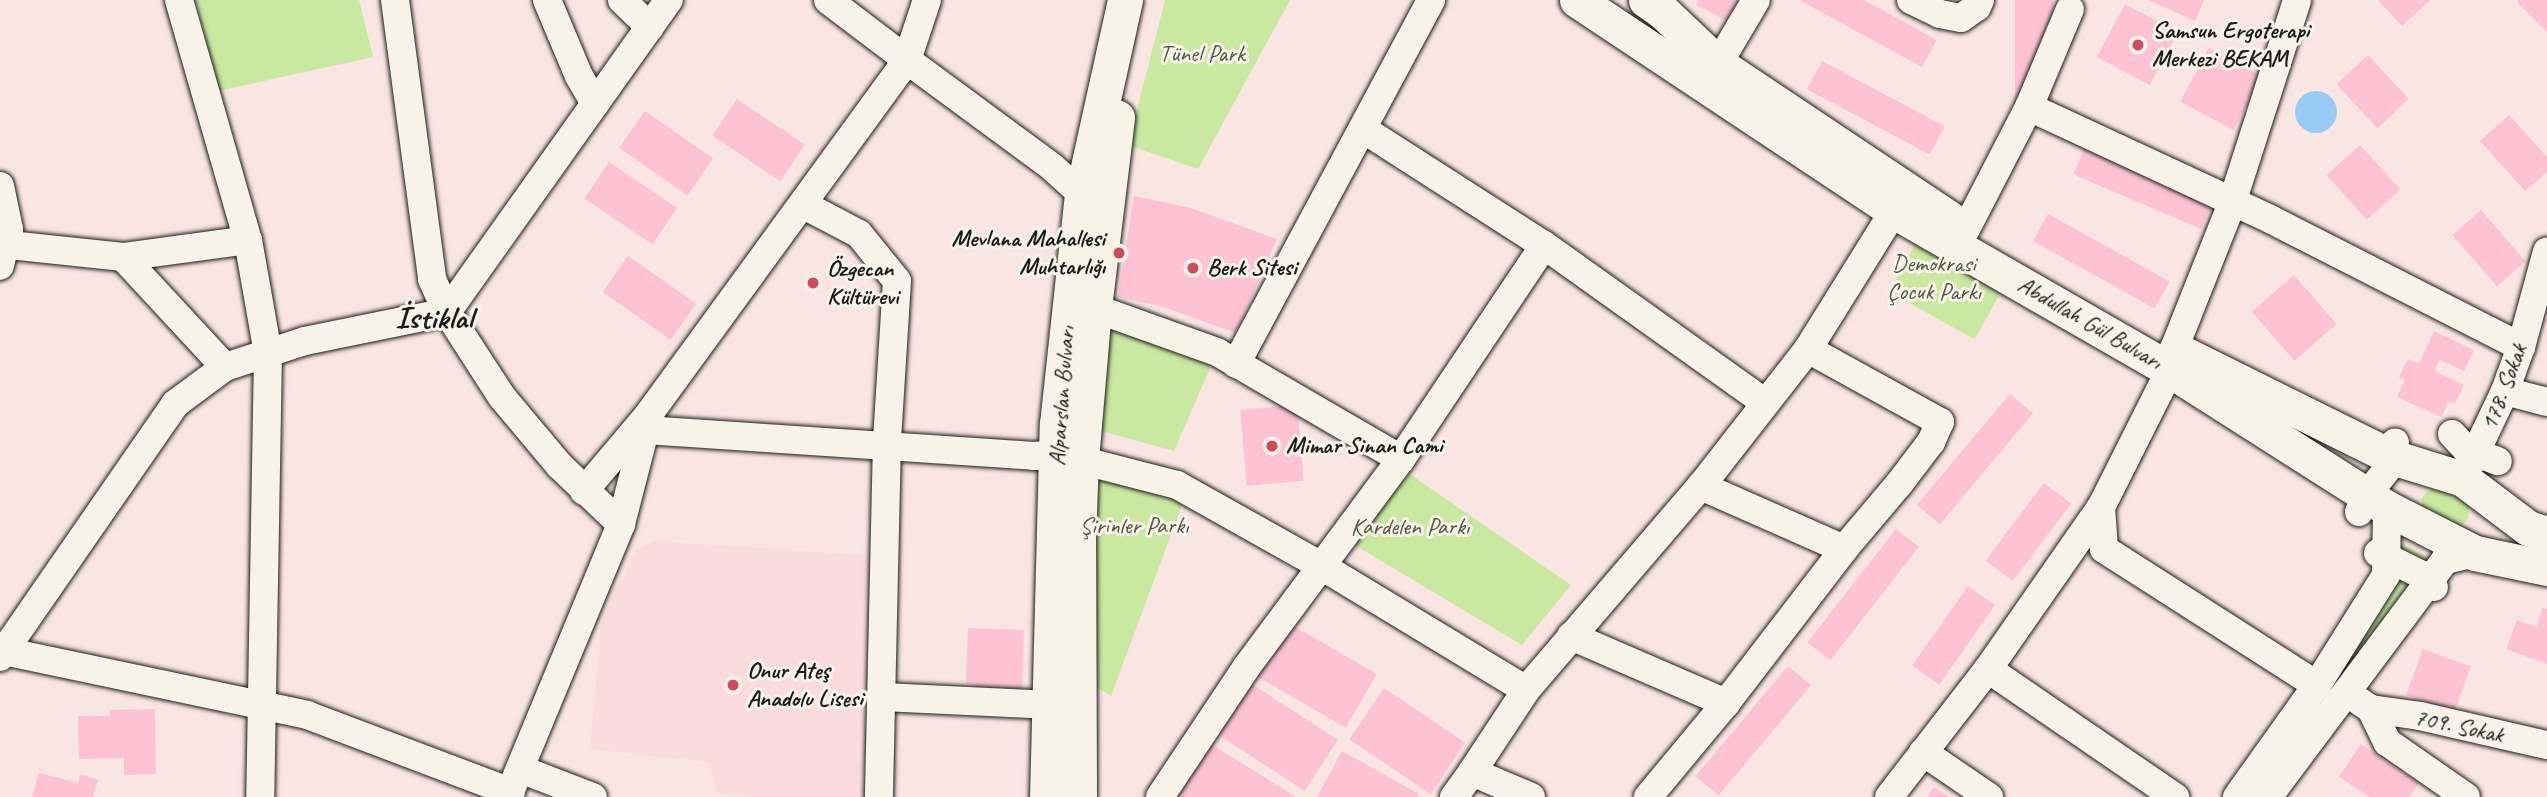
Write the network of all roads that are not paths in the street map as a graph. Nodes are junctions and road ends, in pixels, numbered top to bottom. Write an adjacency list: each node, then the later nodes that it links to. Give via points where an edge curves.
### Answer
1 (180, 0): 30 (street)
2 (395, 0): 36 (street, via 432,279)
3 (547, 0): 21 (street)
4 (622, 0): 18 (street)
5 (669, 0): 18 (street)
6 (828, 0): 19 (street)
7 (927, 0): 19 (street)
8 (1125, 0): 25 (main road, Alparslan Bulvarı)
9 (1146, 0): 35 (main road, Alparslan Bulvarı, via 1118,113)
10 (1431, 0): 23 (street)
11 (1577, 0): 28 (main road, Abdullah Gül Bulvarı)
12 (1756, 0): 20 (street)
13 (1911, 0): 14 (street, via 1961,18)
14 (1980, 0)
15 (2297, 0): 26 (street)
16 (1659, 4): 20 (main road, Abdullah Gül Bulvarı)
17 (2070, 9): 22 (street)
18 (650, 27): 21 (street)
19 (907, 60): 25 (street); 27 (street)
20 (1718, 64): 29 (main road, Abdullah Gül Bulvarı)
21 (596, 104): 36 (street)
22 (2029, 107): 26 (street); 29 (street)
23 (1363, 129): 31 (street); 41 (street)
24 (0, 186): 33 (street, via 9,229)
25 (1082, 194): 35 (main road, Alparslan Bulvarı)
26 (2232, 203): 37 (street); 40 (street)
27 (804, 205): 46 (street); 48 (street, via 859,234 897,281)
28 (1894, 211): 38 (street); 40 (main road, Abdullah Gül Bulvarı)
29 (1966, 229): 40 (main road, Abdullah Gül Bulvarı)
30 (248, 240): 34 (street); 39 (street)
31 (1544, 245): 44 (street); 51 (street)
32 (2547, 251): 37 (street, 178. Sokak)
33 (2, 252): 34 (street)
34 (123, 257): 42 (street)
35 (1081, 306): 41 (street, via 1217,352); 50 (main road, Alparslan Bulvarı)
36 (447, 312): 39 (street); 54 (street, via 502,397)
37 (2521, 347): 43 (street, 178. Sokak)
38 (1808, 349): 44 (street); 59 (street, via 1940,422 1931,442)
39 (268, 353): 42 (street); 74 (street)
40 (2172, 359): 49 (main road, Abdullah Gül Bulvarı); 55 (main road, Abdullah Gül Bulvarı); 56 (street)
41 (1237, 364): 51 (street)
42 (225, 367): 66 (street, via 175,404)
43 (2505, 391): 45 (street); 52 (street, 178. Sokak)
44 (1764, 402): 53 (street)
45 (2547, 402)
46 (647, 422): 48 (street); 54 (street); 57 (street)
47 (2452, 434): 52 (street)
48 (887, 447): 50 (street); 71 (street)
49 (2393, 450): 52 (main road, Abdullah Gül Bulvarı); 55 (street)
50 (1069, 457): 62 (street, via 1177,485); 73 (main road, Alparslan Bulvarı); 84 (main road, Alparslan Bulvarı, via 1078,540)
51 (1401, 459): 62 (street)
52 (2479, 465): 58 (main road, Abdullah Gül Bulvarı, via 2528,528)
53 (1701, 485): 59 (street); 65 (street)
54 (584, 491): 57 (street)
55 (2371, 505): 60 (main road, Abdullah Gül Bulvarı); 61 (street)
56 (2101, 507): 67 (street); 68 (street, via 2104,549)
57 (621, 524): 79 (street)
58 (2547, 534)
59 (1844, 549): 72 (street)
60 (2475, 553): 63 (main road, Abdullah Gül Bulvarı); 64 (street, via 2445,560)
61 (2382, 555): 64 (street); 68 (street, via 2386,575)
62 (1322, 567): 69 (street); 85 (street, via 1246,668)
63 (2547, 568)
64 (2432, 584): 70 (street)
65 (1571, 636): 69 (street); 72 (street)
66 (2, 654): 74 (street)
67 (1988, 669): 77 (street); 91 (street)
68 (2317, 685): 92 (street)
69 (1526, 690): 78 (street)
70 (2345, 692): 75 (street); 93 (street)
71 (881, 697): 73 (street); 82 (street)
72 (1726, 703): 88 (street)
73 (1049, 705): 83 (main road, Alparslan Bulvarı)
74 (261, 707): 79 (street, via 307,715); 80 (street)
75 (2371, 709): 76 (street, 709. Sokak); 94 (street, via 2387,741)
76 (2547, 745)
77 (1923, 752): 89 (street); 90 (street)
78 (1472, 772): 86 (street); 87 (street)
79 (513, 786): 81 (street)
80 (260, 797)
81 (593, 797)
82 (878, 797)
83 (1047, 797)
84 (1079, 797)
85 (1160, 797)
86 (1454, 797)
87 (1531, 797)
88 (1648, 797)
89 (1889, 797)
90 (1989, 797)
91 (2175, 797)
92 (2237, 797)
93 (2268, 797)
94 (2466, 797)

